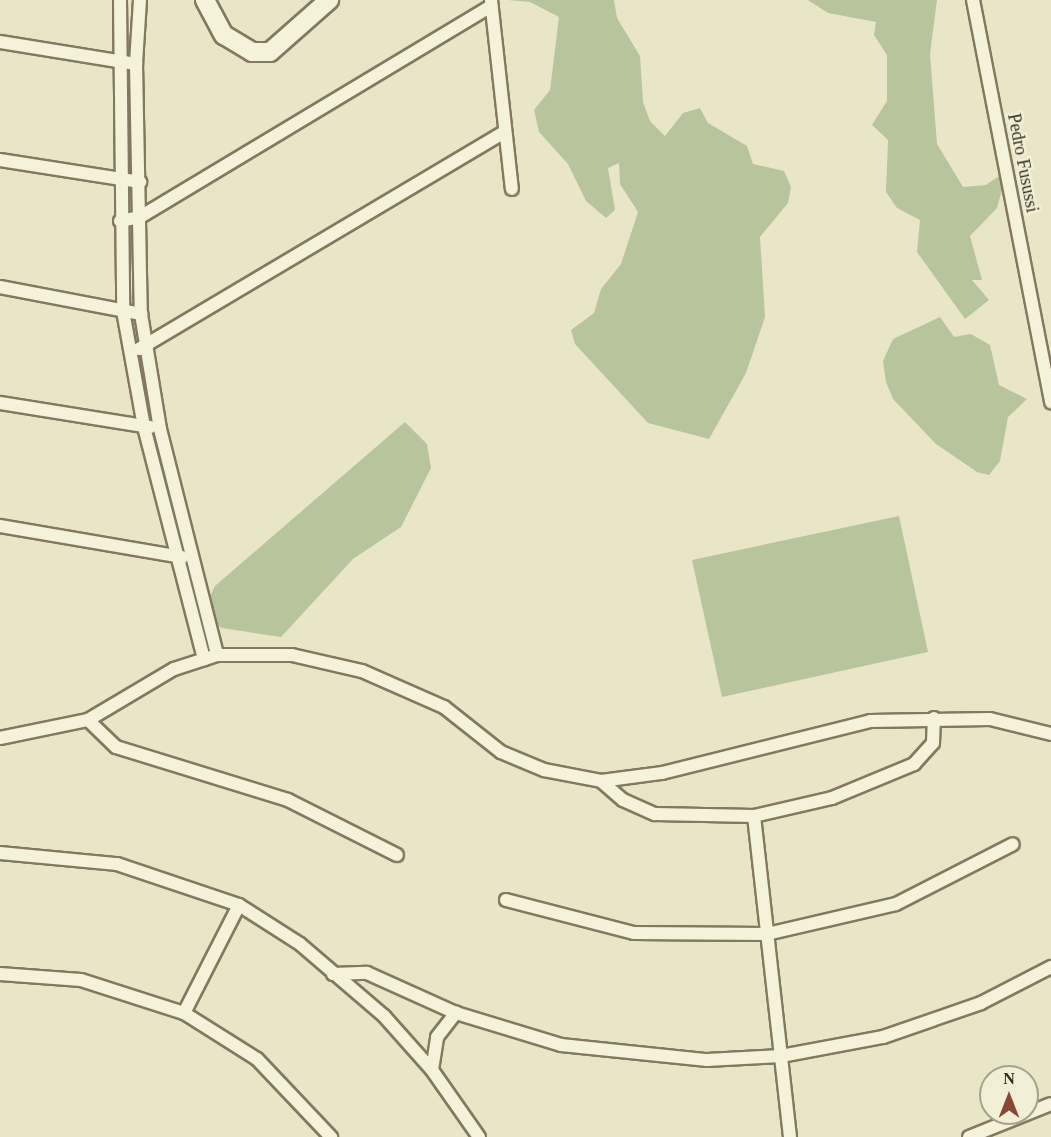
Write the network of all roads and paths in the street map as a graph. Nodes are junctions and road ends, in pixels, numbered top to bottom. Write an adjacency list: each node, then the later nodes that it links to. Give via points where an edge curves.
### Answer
1 (120, 0): 8 (street)
2 (140, 0): 9 (street)
3 (205, 0): 4 (street, via 224,35 252,52 270,52)
4 (329, 0)
5 (973, 0): 23 (street, Pedro Fusussi)
6 (491, 3): 10 (street); 15 (street)
7 (0, 42): 8 (street)
8 (116, 60): 9 (street); 12 (street)
9 (136, 64): 13 (street)
10 (505, 132): 14 (street); 20 (street)
11 (0, 160): 12 (street)
12 (120, 179): 13 (street); 16 (street)
13 (140, 182): 15 (street)
14 (512, 189)
15 (140, 217): 16 (street); 19 (street)
16 (120, 221): 18 (street)
17 (0, 287): 18 (street)
18 (123, 311): 19 (street); 21 (street)
19 (141, 314): 20 (street)
20 (146, 347): 21 (street); 25 (street)
21 (131, 352): 24 (street)
22 (0, 403): 24 (street)
23 (1051, 403)
24 (144, 427): 25 (street); 27 (street)
25 (160, 429): 28 (street)
26 (0, 526): 27 (street)
27 (177, 557): 28 (street); 30 (street)
28 (190, 558): 29 (street)
29 (217, 655): 30 (street); 35 (street, via 292,655 362,672 444,707 501,752 544,770)
30 (204, 659): 32 (street, via 174,669)
31 (934, 718): 33 (street, via 990,719); 35 (street, via 870,721 662,773); 36 (street, via 933,742 914,764 832,798)
32 (88, 720): 34 (street); 39 (street, via 116,747 288,800)
33 (1051, 734)
34 (0, 738)
35 (601, 781): 36 (street, via 623,800 655,814)
36 (754, 816): 42 (street)
37 (1013, 844): 42 (street, via 896,904)
38 (0, 853): 41 (street, via 117,864)
39 (397, 855)
40 (506, 900): 42 (street, via 634,933)
41 (238, 905): 45 (street, via 300,945); 47 (street)
42 (767, 934): 48 (street)
43 (1051, 967): 48 (street, via 917,1027)
44 (0, 974): 47 (street, via 81,980)
45 (333, 974): 46 (street, via 367,973); 49 (street, via 384,1016)
46 (456, 1012): 48 (street, via 598,1052 689,1060); 49 (street, via 437,1036)
47 (184, 1013): 51 (street, via 257,1059)
48 (781, 1056): 53 (street)
49 (432, 1070): 52 (street)
50 (1051, 1104): 54 (street)
51 (331, 1137)
52 (479, 1137)
53 (790, 1137)
54 (969, 1137)

